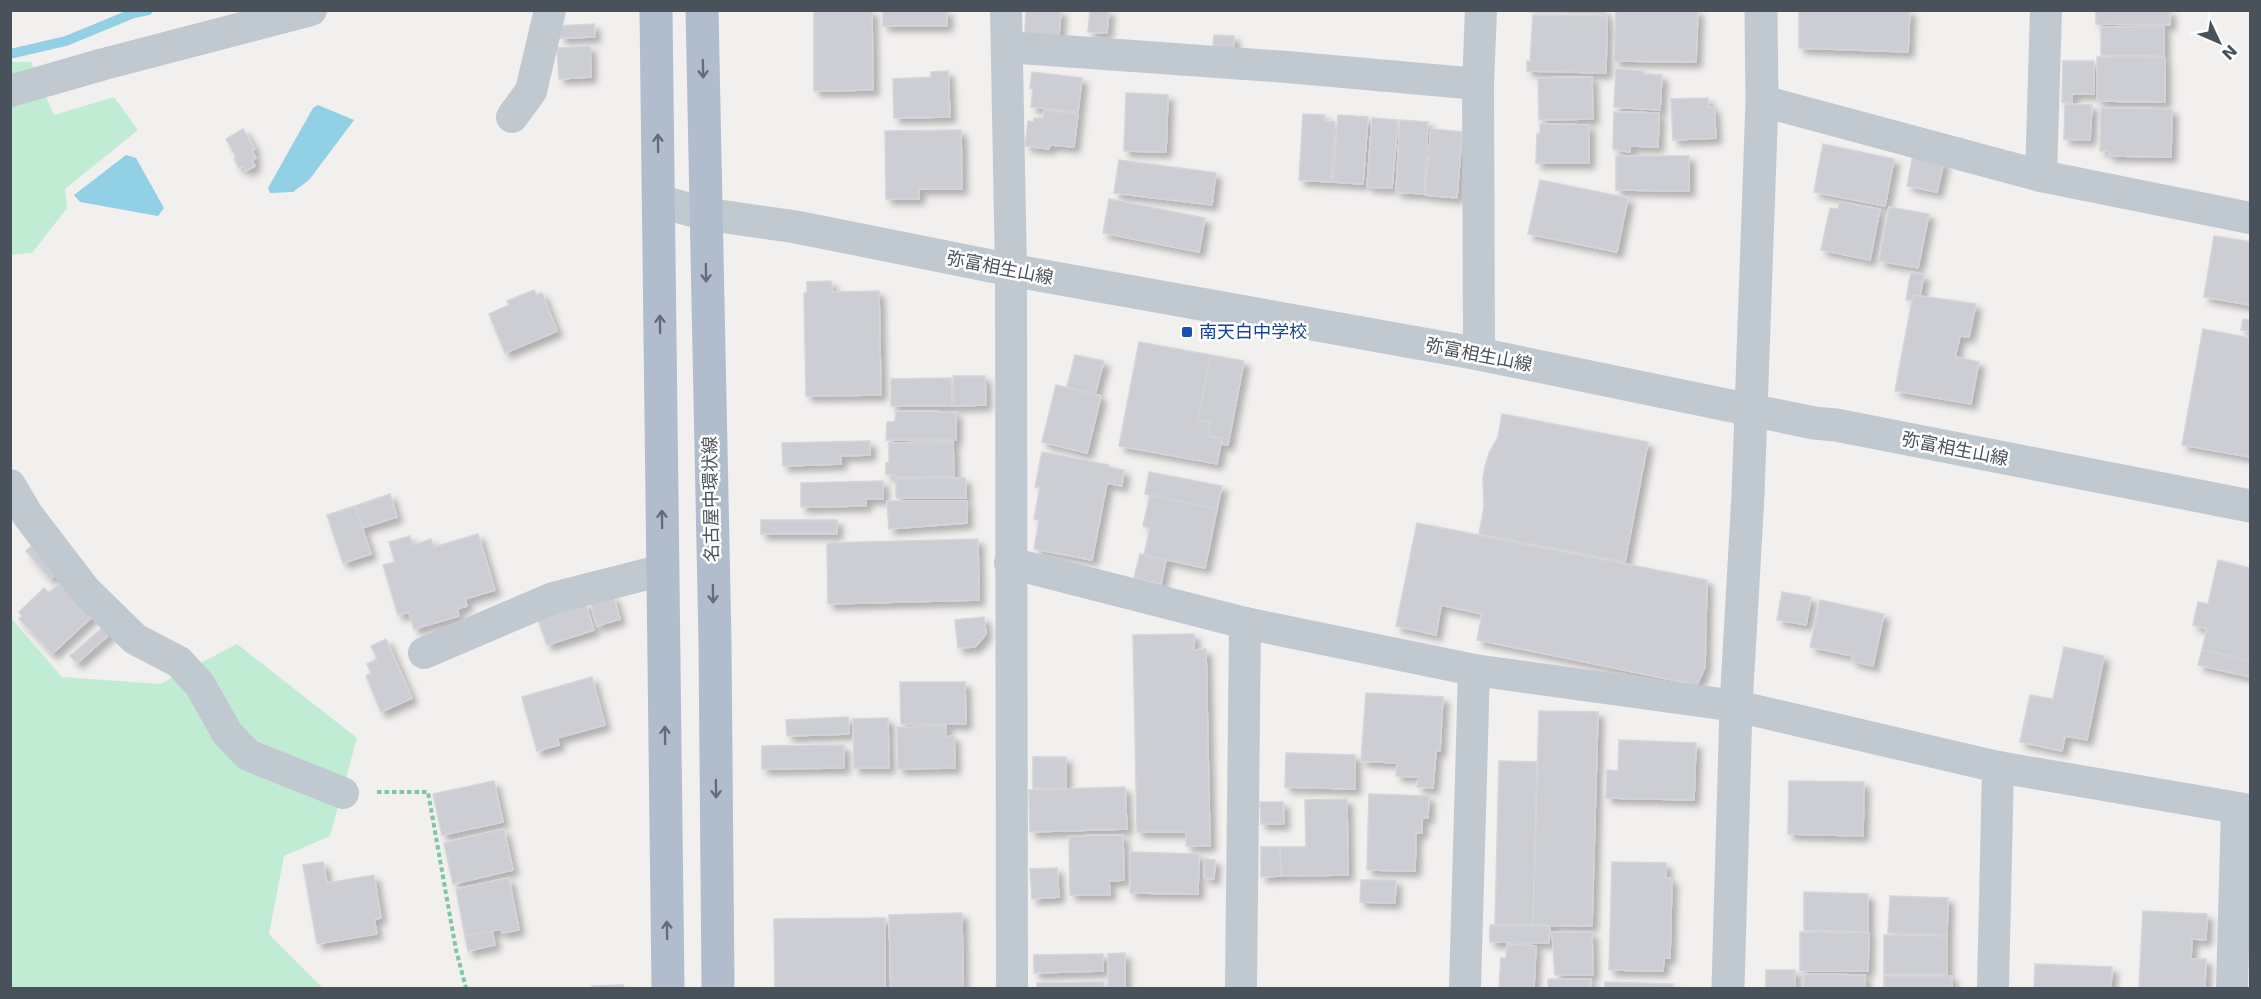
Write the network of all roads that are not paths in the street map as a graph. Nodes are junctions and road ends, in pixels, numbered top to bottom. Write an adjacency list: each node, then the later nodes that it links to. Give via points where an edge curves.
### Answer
1 (311, 10): 11 (street)
2 (550, 10): 13 (street, via 531,91)
3 (656, 10): 15 (main road, one-way to 3)
4 (702, 10): 16 (main road, 名古屋中環状線, one-way to 16)
5 (1006, 10): 9 (street)
6 (1481, 10): 10 (street)
7 (1761, 10): 12 (street)
8 (2046, 10): 14 (street)
9 (1007, 47): 10 (street); 18 (street)
10 (1478, 84): 19 (street)
11 (10, 91)
12 (1762, 100): 14 (street); 20 (street)
13 (512, 117)
14 (2041, 176): 17 (street)
15 (659, 201): 16 (street, 弥富相生山線); 24 (main road, one-way to 15)
16 (705, 214): 18 (street, 弥富相生山線, via 796,227); 33 (main road, 名古屋中環状線, one-way to 33)
17 (2250, 218)
18 (1011, 270): 19 (street, 弥富相生山線); 23 (street)
19 (1479, 354): 20 (street, 弥富相生山線)
20 (1750, 410): 22 (street, 弥富相生山線); 28 (street)
21 (10, 485): 30 (street, via 27,514 85,590 135,639 179,662 200,685 227,733 248,755)
22 (2250, 506)
23 (1010, 563): 25 (street); 34 (street)
24 (663, 570): 26 (street, via 553,598); 32 (main road, one-way to 24)
25 (1245, 623): 27 (street); 35 (street)
26 (424, 653)
27 (1474, 670): 28 (street); 36 (street)
28 (1736, 706): 29 (street); 37 (street)
29 (1998, 767): 31 (street); 38 (street)
30 (343, 792)
31 (2244, 809): 39 (street)
32 (668, 988)
33 (718, 988)
34 (1012, 988)
35 (1241, 988)
36 (1465, 988)
37 (1728, 988)
38 (1993, 988)
39 (2232, 988)

